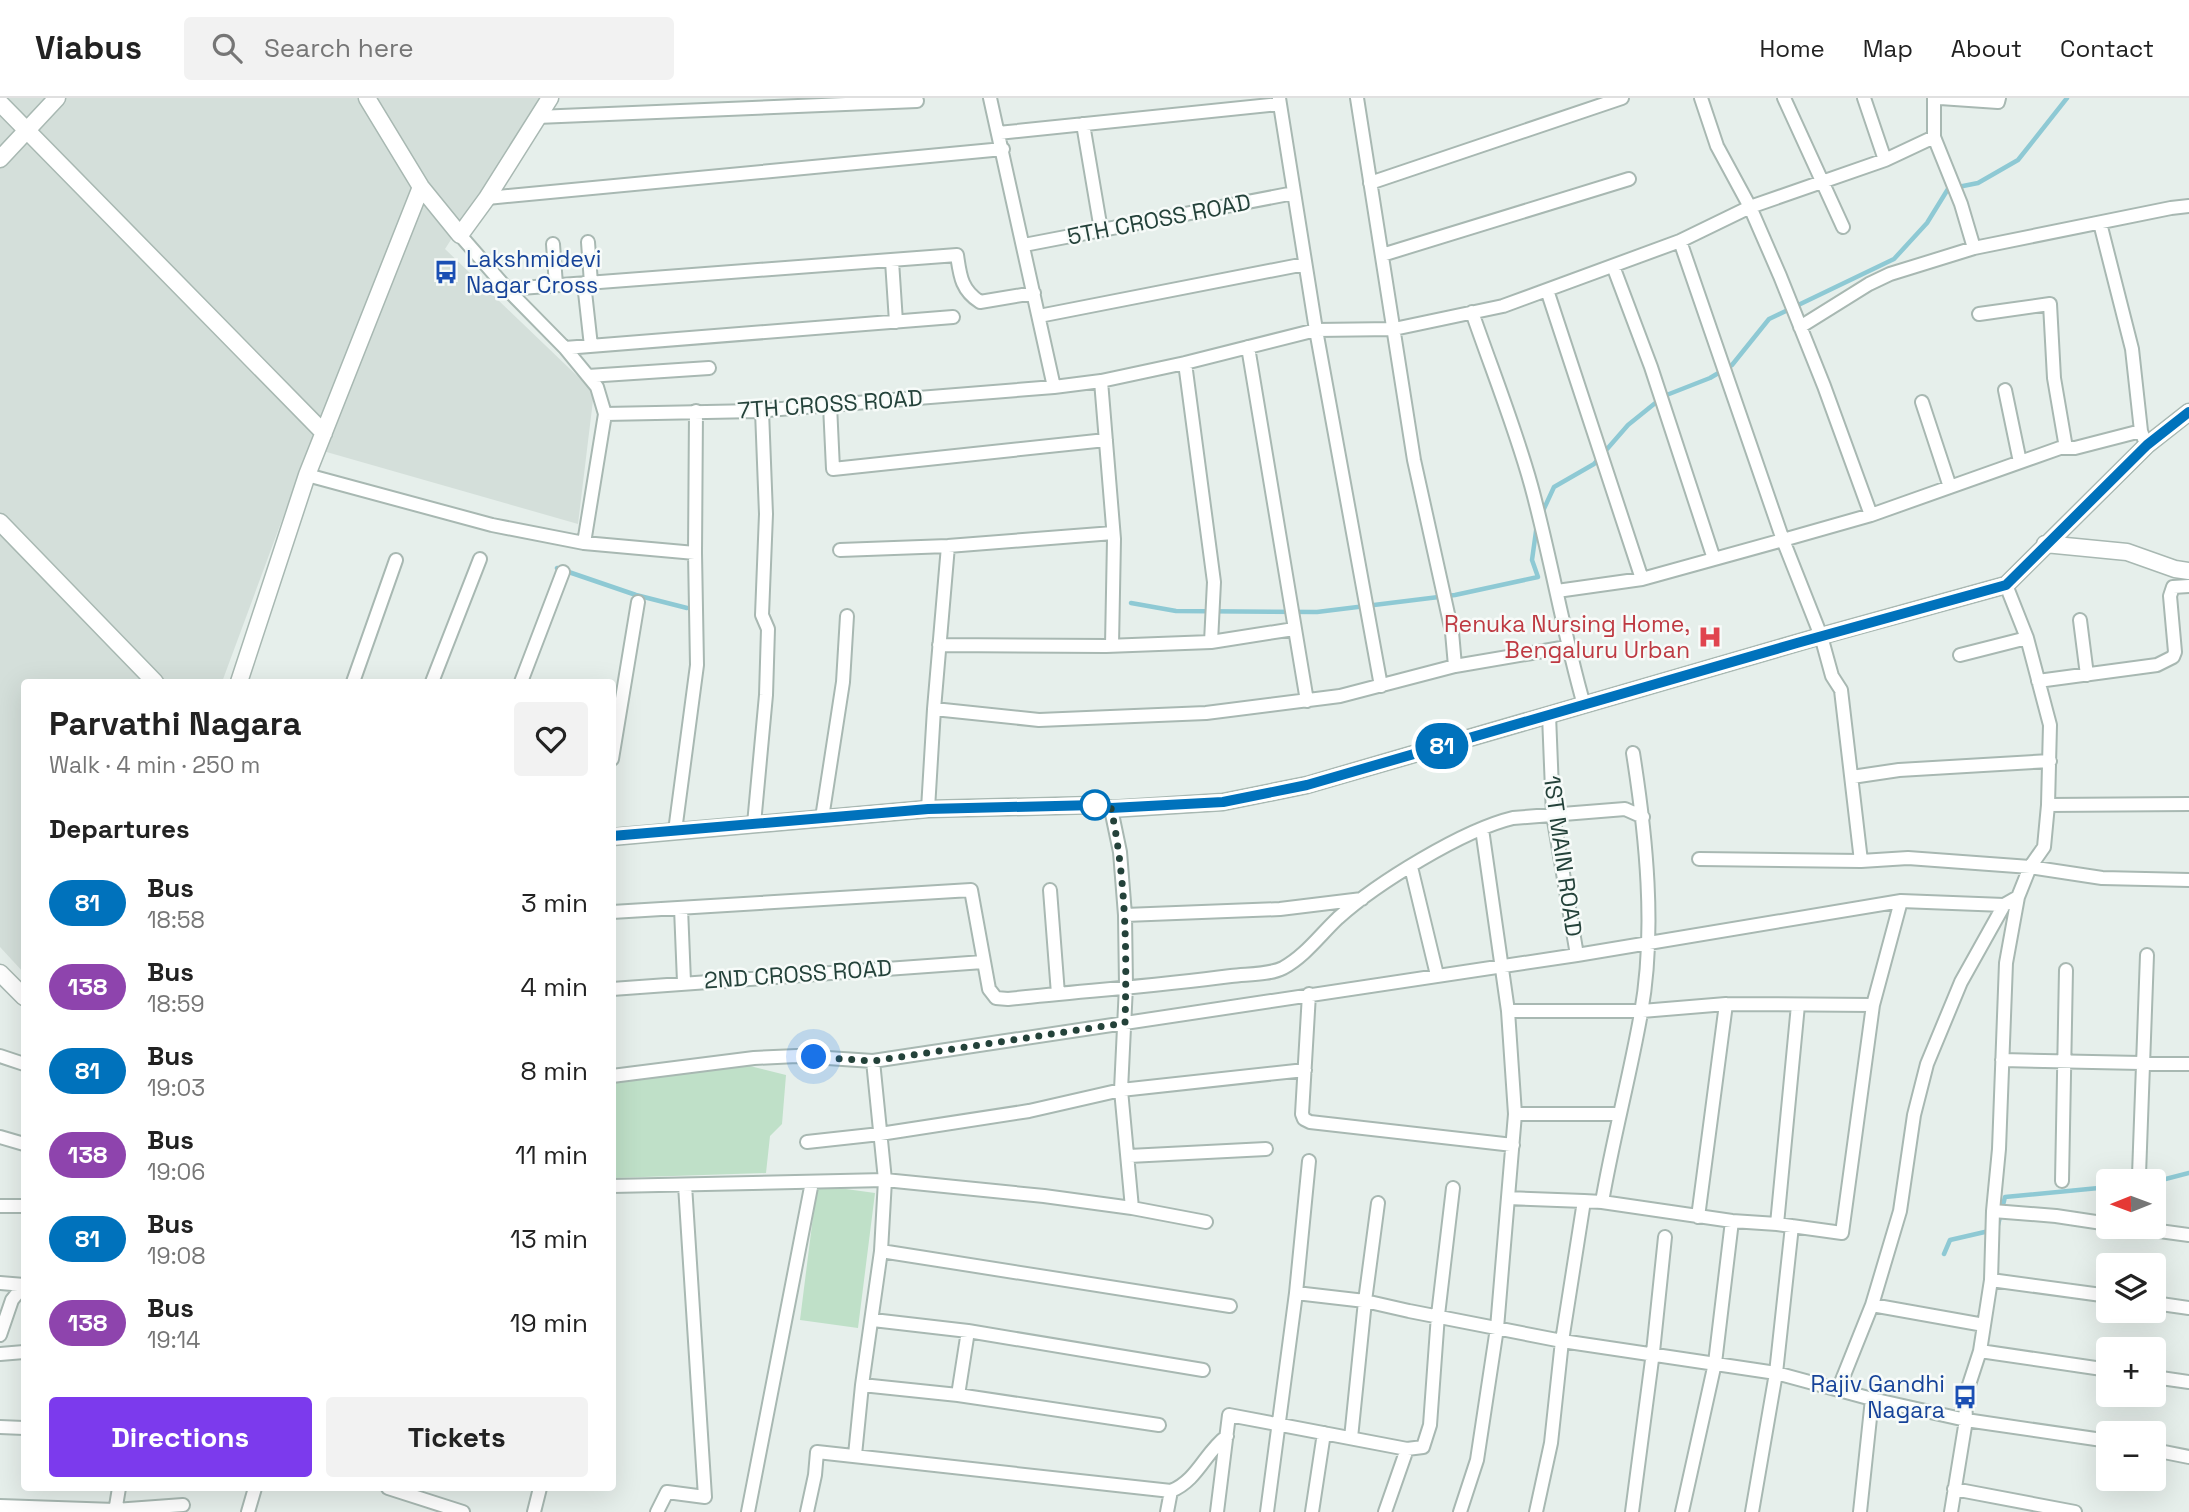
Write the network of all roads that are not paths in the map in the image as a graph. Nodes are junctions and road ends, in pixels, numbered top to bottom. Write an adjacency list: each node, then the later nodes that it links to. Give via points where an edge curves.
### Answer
1 (57, 98): 17 (street)
2 (367, 98): 26 (street)
3 (990, 98): 18 (street)
4 (1357, 98): 24 (street)
5 (1622, 98): 24 (street)
6 (1701, 98): 30 (street, via 1717,146)
7 (1784, 98): 25 (street)
8 (1864, 98): 22 (street)
9 (1934, 98): 19 (street)
10 (1940, 98): 11 (street, via 1998,102)
11 (1999, 98)
12 (1279, 101): 16 (street); 27 (street)
13 (917, 102): 15 (street)
14 (0, 103): 17 (street)
15 (543, 105): 28 (street)
16 (1083, 124): 18 (street); 33 (street)
17 (27, 131): 21 (street); 72 (street)
18 (998, 133): 20 (street)
19 (1934, 137): 22 (street, 7TH CROSS ROAD); 39 (street)
20 (1003, 149): 28 (street); 38 (street)
21 (0, 159)
22 (1885, 160): 25 (street, 7TH CROSS ROAD)
23 (1629, 179): 40 (street)
24 (1370, 183): 40 (street)
25 (1822, 184): 30 (street, 7TH CROSS ROAD); 32 (street)
26 (421, 187): 34 (street); 72 (street)
27 (1294, 193): 33 (street, 5TH CROSS ROAD); 42 (street)
28 (487, 198): 34 (street)
29 (2189, 206): 31 (street)
30 (1750, 207): 35 (street, 7TH CROSS ROAD); 54 (street)
31 (2100, 223): 39 (street); 73 (street, via 2132,349)
32 (1843, 227)
33 (1101, 230): 38 (street, 5TH CROSS ROAD)
34 (460, 235): 46 (street)
35 (1680, 241): 43 (street, 7TH CROSS ROAD); 82 (street)
36 (588, 242): 44 (street)
37 (553, 244): 45 (street)
38 (1024, 245): 48 (street)
39 (1974, 248): 54 (street, via 1890,274)
40 (1382, 255): 55 (street)
41 (892, 261): 44 (street); 48 (street, via 957,255 963,286 980,302); 53 (street)
42 (1305, 264): 51 (street); 56 (street)
43 (1613, 266): 47 (street, 7TH CROSS ROAD); 89 (street)
44 (587, 283): 45 (street); 57 (street)
45 (556, 285): 46 (street)
46 (507, 289): 59 (street)
47 (1547, 290): 49 (street, 7TH CROSS ROAD); 93 (street)
48 (1034, 293): 51 (street)
49 (1472, 313): 55 (street, 7TH CROSS ROAD); 96 (street, via 1537,509)
50 (1979, 314): 75 (street, via 2050,304 2054,378)
51 (1039, 316): 64 (street)
52 (953, 317): 53 (street)
53 (895, 322): 57 (street)
54 (1800, 327): 79 (street)
55 (1394, 329): 56 (street, 7TH CROSS ROAD); 108 (street, via 1414,460 1452,632)
56 (1316, 330): 58 (street, 7TH CROSS ROAD); 116 (street)
57 (592, 346): 59 (street)
58 (1248, 347): 60 (street, 7TH CROSS ROAD); 100 (street)
59 (565, 348): 62 (street)
60 (1185, 363): 63 (street, 7TH CROSS ROAD); 103 (street, via 1214,582)
61 (709, 368): 62 (street)
62 (588, 376): 71 (street, via 597,387)
63 (1101, 381): 64 (street, 7TH CROSS ROAD); 74 (street)
64 (1054, 387): 67 (street, 7TH CROSS ROAD)
65 (2005, 390): 76 (street)
66 (1922, 402): 78 (street)
67 (830, 405): 69 (street, 7TH CROSS ROAD); 74 (street, via 833,469)
68 (696, 411): 69 (street, 7TH CROSS ROAD); 71 (street, 7TH CROSS ROAD); 87 (street)
69 (762, 411): 132 (street, via 762,615 768,629)
70 (2189, 412): 73 (street)
71 (605, 414): 83 (street)
72 (324, 433): 77 (street)
73 (2144, 438): 75 (street); 84 (street)
74 (1106, 440): 81 (street)
75 (2066, 448): 76 (street)
76 (2021, 462): 78 (street)
77 (307, 475): 83 (street, via 492,525); 111 (street)
78 (1950, 487): 79 (street)
79 (1871, 515): 82 (street)
80 (0, 522): 110 (street)
81 (1113, 533): 85 (street); 105 (street)
82 (1783, 540): 89 (street); 101 (street)
83 (584, 543): 87 (street)
84 (2045, 544): 91 (street, via 2127,552); 94 (street)
85 (948, 546): 86 (street); 104 (street)
86 (840, 550)
87 (695, 553): 134 (street, via 697,665)
88 (480, 559): 113 (street)
89 (1714, 559): 93 (street)
90 (396, 560): 112 (street)
91 (2189, 571)
92 (563, 572): 114 (street)
93 (1642, 579): 96 (street)
94 (2006, 585): 101 (street); 102 (street)
95 (2189, 586): 109 (street, via 2173,587 2170,596 2173,657 2157,665)
96 (1557, 591): 106 (street)
97 (638, 602): 121 (street)
98 (848, 617): 131 (street)
99 (2080, 620): 109 (street)
100 (1294, 629): 103 (street); 117 (street)
101 (1821, 636): 118 (street); 124 (street, via 1840,690)
102 (2027, 638): 107 (street); 115 (street)
103 (1211, 642): 105 (street)
104 (939, 645): 105 (street); 119 (street)
105 (1112, 645)
106 (1567, 647): 108 (street); 118 (street)
107 (1960, 655)
108 (1455, 666): 116 (street)
109 (2087, 675): 115 (street)
110 (152, 679)
111 (240, 679)
112 (354, 679)
113 (433, 679)
114 (522, 679)
115 (2038, 681): 123 (street, via 2050,724)
116 (1381, 686): 117 (street)
117 (1307, 701): 119 (street, via 1206,713 1039,720)
118 (1584, 705): 120 (street)
119 (934, 709): 128 (street)
120 (1549, 715): 127 (street, via 1307,785 1223,802); 129 (street, 1ST MAIN ROAD)
121 (616, 735)
122 (1633, 752): 130 (street)
123 (2050, 761): 124 (street); 126 (street)
124 (1852, 777): 137 (street)
125 (2189, 804): 126 (street)
126 (2048, 805): 139 (street, via 2044,847)
127 (1111, 808): 128 (street); 148 (street)
128 (928, 809): 131 (street)
129 (1553, 815): 130 (street, via 1625,809); 133 (street, via 1513,818); 150 (street, 1ST MAIN ROAD)
130 (1643, 817): 149 (street)
131 (822, 818): 132 (street)
132 (754, 824): 134 (street)
133 (1482, 830): 138 (street); 153 (street)
134 (676, 831): 135 (street)
135 (616, 836)
136 (1699, 859): 137 (street)
137 (1861, 861): 139 (street, via 1908,858)
138 (1411, 867): 143 (street); 156 (street)
139 (2031, 867): 140 (street, via 2102,877); 142 (street)
140 (2189, 880)
141 (1050, 890): 161 (street)
142 (2018, 897): 145 (street); 170 (street, via 2006,963)
143 (1362, 899): 148 (street, via 1280,909); 158 (street, via 1281,969)
144 (1901, 901): 145 (street); 149 (street); 165 (street)
145 (2004, 905): 221 (street, via 1961,982 1927,1063 1900,1211)
146 (681, 908): 147 (street); 152 (street, via 971,890); 157 (street)
147 (616, 912)
148 (1125, 915): 158 (street)
149 (1647, 943): 150 (street); 167 (street)
150 (1577, 955): 153 (street)
151 (2147, 955): 174 (street)
152 (984, 962): 157 (street, 2ND CROSS ROAD); 161 (street, via 989,989 996,998)
153 (1502, 966): 156 (street); 166 (street)
154 (2066, 970): 172 (street)
155 (0, 973): 160 (street)
156 (1437, 975): 162 (street)
157 (684, 982): 159 (street, 2ND CROSS ROAD)
158 (1126, 986): 161 (street); 168 (street)
159 (616, 989)
160 (21, 994)
161 (1058, 994)
162 (1309, 994): 168 (street); 176 (street)
163 (1726, 1004): 164 (street); 167 (street); 204 (street)
164 (1798, 1005): 165 (street); 208 (street)
165 (1873, 1005): 209 (street, via 1842,1233)
166 (1508, 1011): 167 (street); 179 (street)
167 (1642, 1011): 180 (street)
168 (1125, 1023): 171 (street); 178 (street)
169 (0, 1056): 173 (street)
170 (2002, 1060): 172 (street); 203 (street)
171 (873, 1061): 177 (street, via 754,1058); 181 (street)
172 (2063, 1061): 174 (street); 191 (street)
173 (21, 1062)
174 (2143, 1063): 175 (street); 189 (street)
175 (2189, 1064)
176 (1305, 1070): 178 (street); 185 (street, via 1302,1114 1310,1122)
177 (616, 1075)
178 (1121, 1090): 181 (street, via 1029,1111); 187 (street)
179 (1514, 1114): 180 (street); 185 (street)
180 (1619, 1114): 198 (street)
181 (880, 1134): 183 (street); 190 (street)
182 (0, 1137): 184 (street)
183 (807, 1142)
184 (21, 1143)
185 (1513, 1145): 196 (street)
186 (1266, 1149): 187 (street)
187 (1129, 1156): 202 (street)
188 (1309, 1161): 218 (street)
189 (2139, 1169)
190 (885, 1180): 192 (street); 202 (street); 213 (street)
191 (2062, 1181)
192 (812, 1182): 193 (street); 273 (street)
193 (685, 1185): 194 (street); 272 (street, via 705,1497 667,1492)
194 (616, 1186)
195 (1453, 1188): 225 (street)
196 (1508, 1198): 197 (street); 228 (street)
197 (1584, 1200): 198 (street); 231 (street)
198 (1602, 1202): 204 (street)
199 (1378, 1203): 220 (street)
200 (0, 1206): 201 (street)
201 (21, 1206)
202 (1132, 1208): 206 (street)
203 (1993, 1215): 207 (street, via 2009,1212); 214 (street)
204 (1699, 1217): 205 (street)
205 (1732, 1221): 208 (street); 236 (street)
206 (1206, 1222)
207 (2096, 1222)
208 (1777, 1224): 209 (street)
209 (1792, 1226): 239 (street)
210 (2166, 1232): 211 (street)
211 (2189, 1235)
212 (1665, 1237): 234 (street)
213 (881, 1251): 223 (street); 226 (street)
214 (1991, 1280): 219 (street); 227 (street)
215 (0, 1283): 216 (street)
216 (21, 1284)
217 (21, 1288): 230 (street)
218 (1296, 1293): 220 (street); 247 (street)
219 (2096, 1295)
220 (1365, 1301): 225 (street); 253 (street)
221 (1872, 1305): 227 (street); 243 (street)
222 (2166, 1305): 224 (street)
223 (1230, 1306)
224 (2189, 1308)
225 (1438, 1315): 228 (street); 255 (street, via 1430,1425 1423,1447)
226 (873, 1320): 229 (street); 242 (street)
227 (1984, 1325): 232 (street)
228 (1497, 1328): 231 (street); 280 (street, via 1477,1460)
229 (968, 1331): 238 (street); 244 (street)
230 (0, 1335)
231 (1562, 1341): 234 (street); 281 (street, via 1551,1443)
232 (1980, 1351): 237 (street); 246 (street, via 1965,1396)
233 (21, 1352): 235 (street)
234 (1653, 1353): 236 (street); 282 (street)
235 (0, 1354)
236 (1715, 1363): 239 (street); 283 (street)
237 (2096, 1368)
238 (1203, 1370)
239 (1776, 1373): 243 (street); 284 (street)
240 (2166, 1379): 241 (street)
241 (2189, 1382)
242 (862, 1385): 244 (street); 257 (street)
243 (1838, 1390): 245 (street)
244 (958, 1395): 248 (street)
245 (1872, 1399): 246 (street); 285 (street)
246 (1966, 1420): 254 (street); 259 (street)
247 (1279, 1424): 251 (street); 252 (street, via 1229,1415); 277 (street)
248 (1160, 1425)
249 (0, 1427): 250 (street)
250 (21, 1427)
251 (1324, 1433): 253 (street); 278 (street)
252 (1227, 1436): 264 (street, via 1190,1480); 276 (street)
253 (1351, 1438): 255 (street)
254 (2096, 1439)
255 (1407, 1449): 279 (street)
256 (2166, 1452): 258 (street)
257 (855, 1455): 264 (street); 274 (street, via 817,1452)
258 (2189, 1457)
259 (1954, 1489): 267 (street); 286 (street)
260 (118, 1491): 268 (street)
261 (254, 1491): 269 (street)
262 (397, 1491): 270 (street)
263 (539, 1491): 271 (street)
264 (1171, 1491): 275 (street)
265 (183, 1505): 268 (street)
266 (0, 1506): 268 (street)
267 (2049, 1509): 287 (street)
268 (115, 1511)
269 (248, 1512)
270 (463, 1512)
271 (534, 1512)
272 (657, 1512)
273 (748, 1512)
274 (807, 1512)
275 (1167, 1512)
276 (1217, 1512)
277 (1267, 1512)
278 (1312, 1512)
279 (1385, 1512)
280 (1460, 1512)
281 (1536, 1512)
282 (1632, 1512)
283 (1682, 1512)
284 (1752, 1512)
285 (1860, 1512)
286 (1951, 1512)
287 (2075, 1512)

